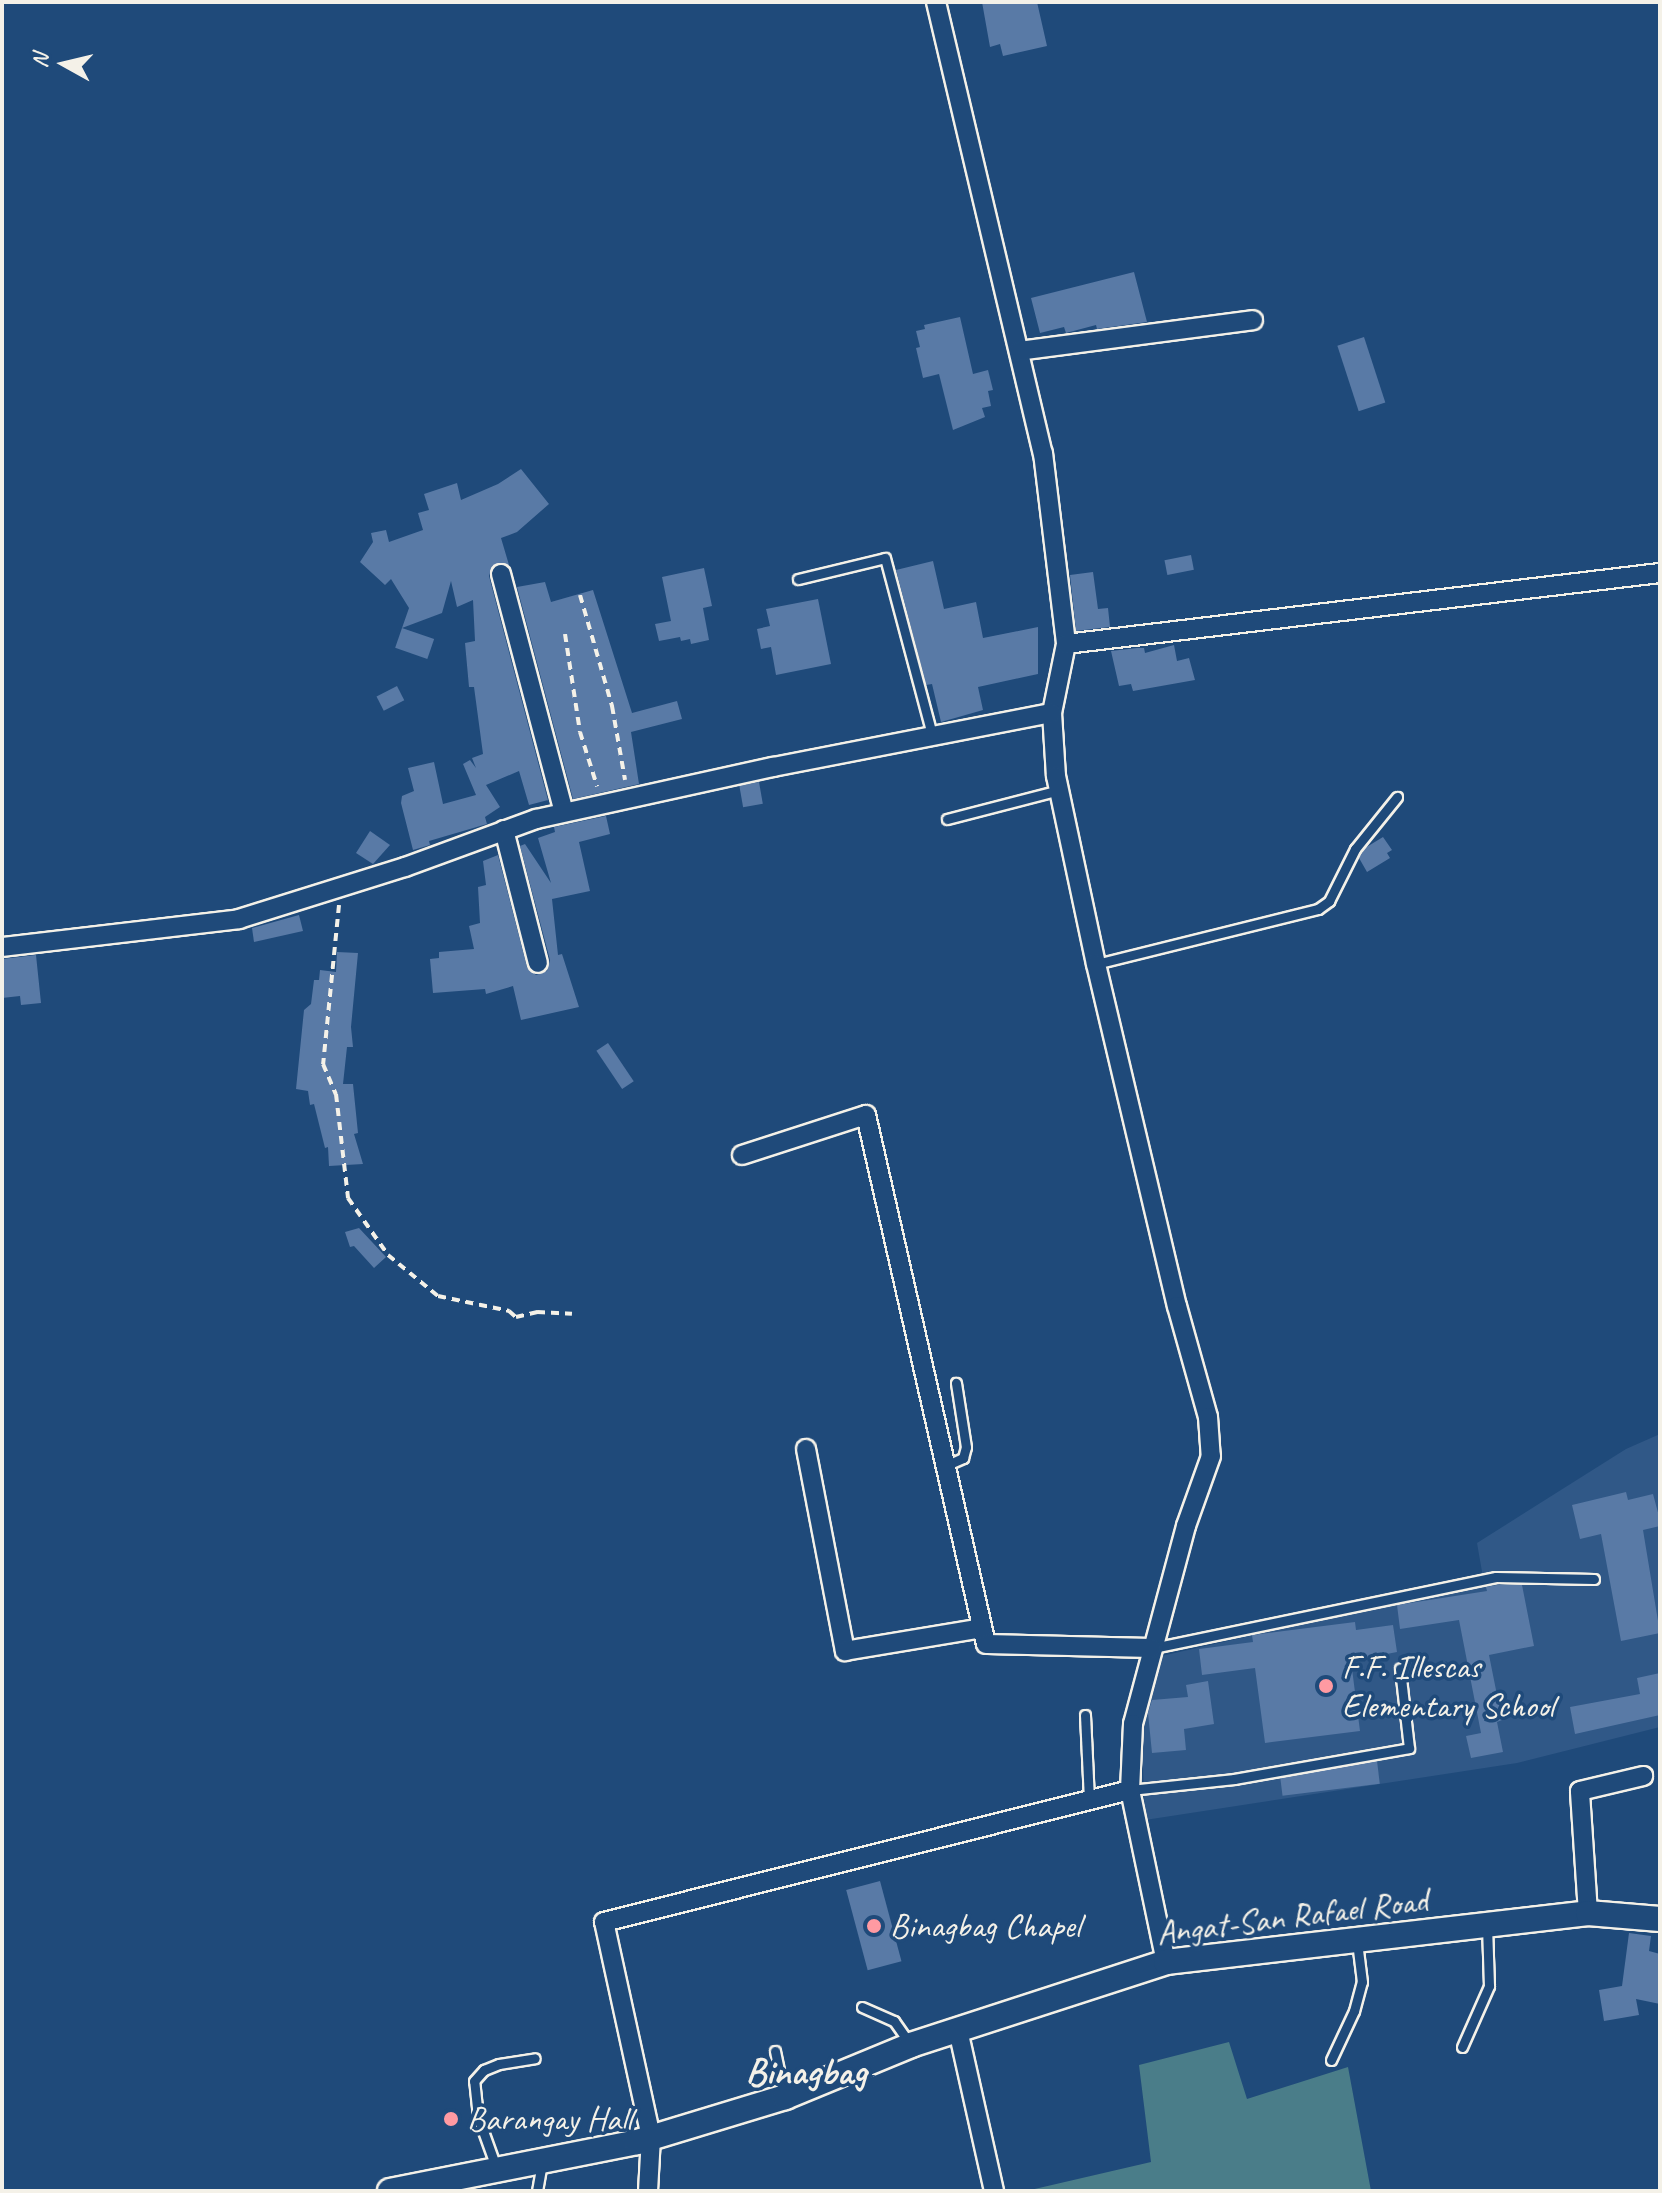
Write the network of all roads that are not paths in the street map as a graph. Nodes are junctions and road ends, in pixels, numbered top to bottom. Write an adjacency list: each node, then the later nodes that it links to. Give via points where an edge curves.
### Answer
1 (936, 2): 3 (street)
2 (1253, 320): 3 (street)
3 (1019, 351): 7 (street, via 1043,453)
4 (1660, 573): 7 (street)
5 (501, 574): 12 (street)
6 (798, 579): 9 (lane, via 885,558)
7 (1066, 644): 8 (street)
8 (1052, 713): 9 (street); 10 (street)
9 (932, 735): 12 (street)
10 (1059, 790): 13 (lane); 17 (street)
11 (1397, 797): 17 (lane, via 1355,849 1329,901 1318,909)
12 (564, 812): 14 (street)
13 (947, 819)
14 (504, 830): 15 (street, via 239,919); 16 (street)
15 (2, 947)
16 (538, 963)
17 (1096, 964): 24 (street, via 1208,1417 1211,1456)
18 (742, 1155): 21 (street, via 866,1115)
19 (956, 1383): 21 (lane, via 966,1447 963,1458)
20 (806, 1449): 23 (street, via 845,1651)
21 (945, 1466): 23 (street)
22 (1594, 1579): 24 (lane, via 1496,1577)
23 (982, 1628): 24 (street, via 986,1644)
24 (1152, 1648): 28 (street, via 1133,1724)
25 (1400, 1669): 28 (lane, via 1409,1748 1234,1779)
26 (1085, 1715): 29 (lane)
27 (1643, 1776): 30 (street, via 1580,1791)
28 (1130, 1790): 29 (street); 34 (street)
29 (1090, 1800): 43 (street, via 604,1922)
30 (1588, 1913): 31 (main road, Angat-San Rafael Road); 32 (main road, Angat-San Rafael Road)
31 (1660, 1919)
32 (1487, 1925): 33 (main road, Angat-San Rafael Road); 38 (lane, via 1489,1986)
33 (1357, 1941): 34 (main road, Angat-San Rafael Road); 41 (lane, via 1362,1982)
34 (1166, 1962): 36 (main road, Angat-San Rafael Road)
35 (862, 2007): 37 (lane, via 894,2021)
36 (958, 2030): 37 (main road, Angat-San Rafael Road); 49 (street)
37 (911, 2045): 42 (main road, Angat-San Rafael Road)
38 (1462, 2047)
39 (775, 2051): 42 (lane)
40 (535, 2058): 45 (lane, via 499,2064 474,2081)
41 (1331, 2060)
42 (785, 2097): 43 (main road, Angat-San Rafael Road)
43 (651, 2137): 44 (main road, Angat-San Rafael Road); 48 (street)
44 (543, 2160): 45 (main road, Angat-San Rafael Road); 47 (lane)
45 (485, 2175): 46 (main road, Angat-San Rafael Road)
46 (390, 2191)
47 (537, 2191)
48 (648, 2191)
49 (994, 2191)

